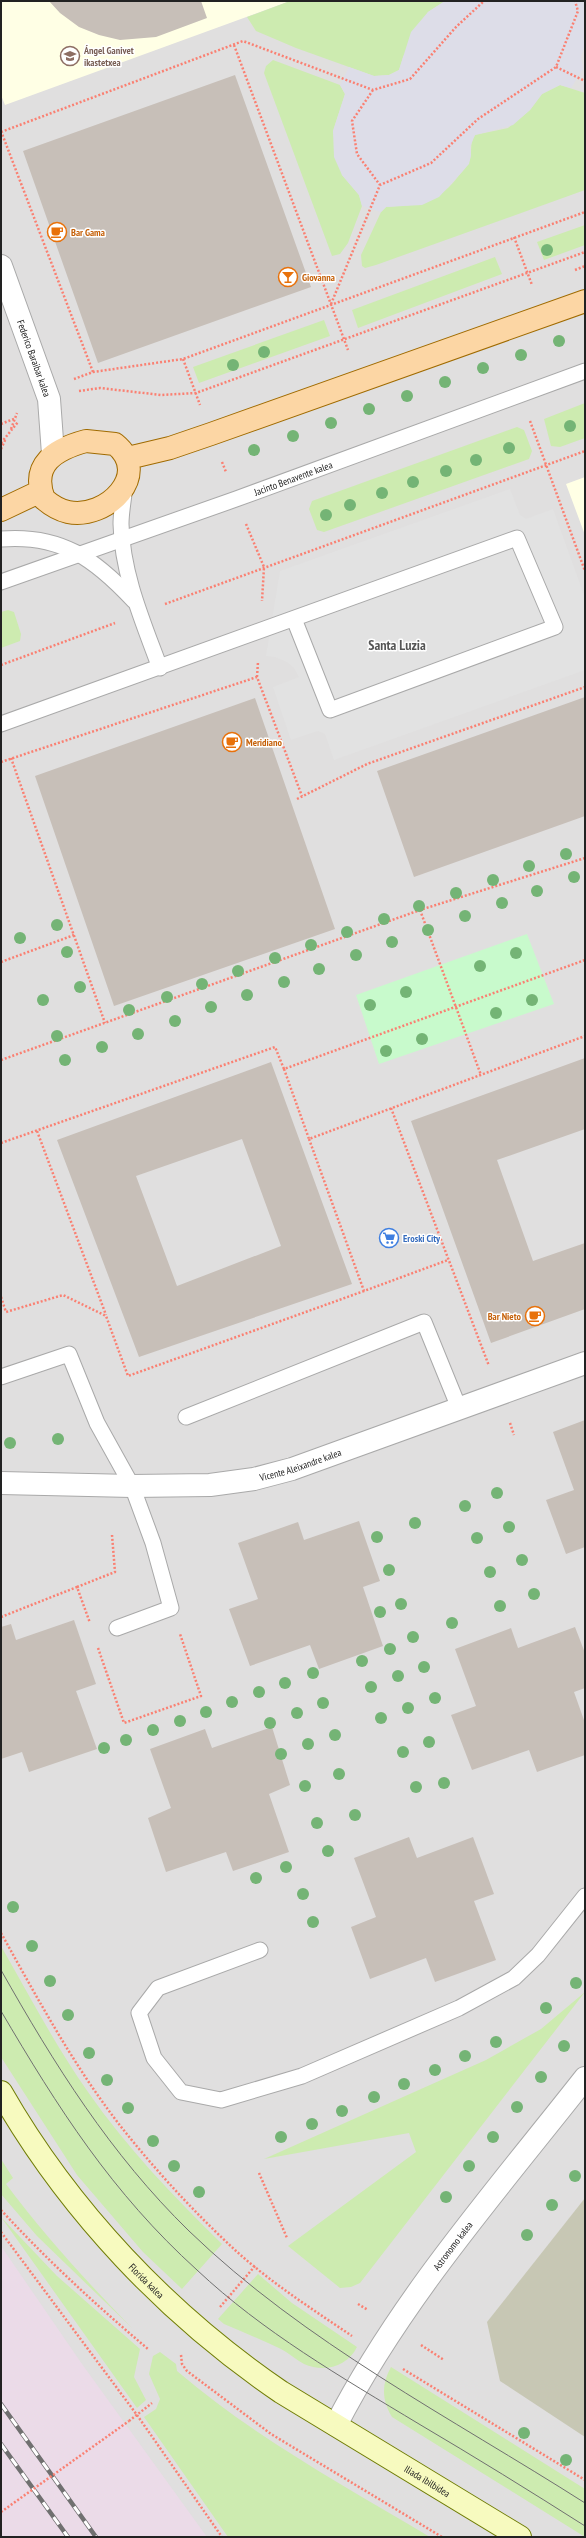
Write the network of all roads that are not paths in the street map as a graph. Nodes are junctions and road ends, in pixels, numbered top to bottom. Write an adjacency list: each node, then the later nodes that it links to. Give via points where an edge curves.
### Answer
1 (1, 266): 4 (street, Federico Baraibar kalea, via 51,407)
2 (585, 301): 5 (main road, via 211,434 170,448)
3 (585, 371): 10 (lane, Jacinto Benavente kalea)
4 (52, 454): 5 (main road, via 86,441 102,441 115,444); 7 (main road, via 41,471)
5 (128, 458): 6 (main road, via 129,470)
6 (125, 484): 7 (main road, via 107,505 95,511 82,513 68,512 55,507 44,499); 10 (lane, via 121,525)
7 (41, 491): 8 (main road)
8 (1, 510)
9 (1, 539): 11 (lane, via 45,540)
10 (123, 539): 11 (lane, Jacinto Benavente kalea); 13 (lane)
11 (81, 554): 12 (lane, Jacinto Benavente kalea); 13 (lane, via 110,575)
12 (1, 582)
13 (137, 607): 15 (lane)
14 (294, 619): 14 (lane, via 330,710 555,627 517,538); 15 (lane)
15 (160, 668): 16 (lane)
16 (1, 724)
17 (585, 1363): 19 (street, Vicente Aleixandre kalea)
18 (1, 1377): 22 (lane, via 68,1354 97,1423)
19 (459, 1408): 20 (lane, via 424,1322); 22 (street, Vicente Aleixandre kalea, via 292,1469 254,1479 210,1485)
20 (186, 1417)
21 (1, 1483): 22 (street, Vicente Aleixandre kalea)
22 (132, 1486): 23 (lane, via 153,1543 171,1608)
23 (117, 1628)
24 (585, 1896): 25 (lane, via 538,1955 514,1978 459,2008 302,2076 221,2100 181,2092 154,2058 139,2013 158,1988)
25 (260, 1950)
26 (585, 2078): 28 (street, Astronomo kalea, via 450,2250 377,2353)
27 (1, 2092): 28 (main road, Florida kalea, via 16,2119 65,2188 113,2246 179,2312 265,2381)
28 (336, 2425): 29 (main road, Iliada ibilbidea)
29 (520, 2537)

